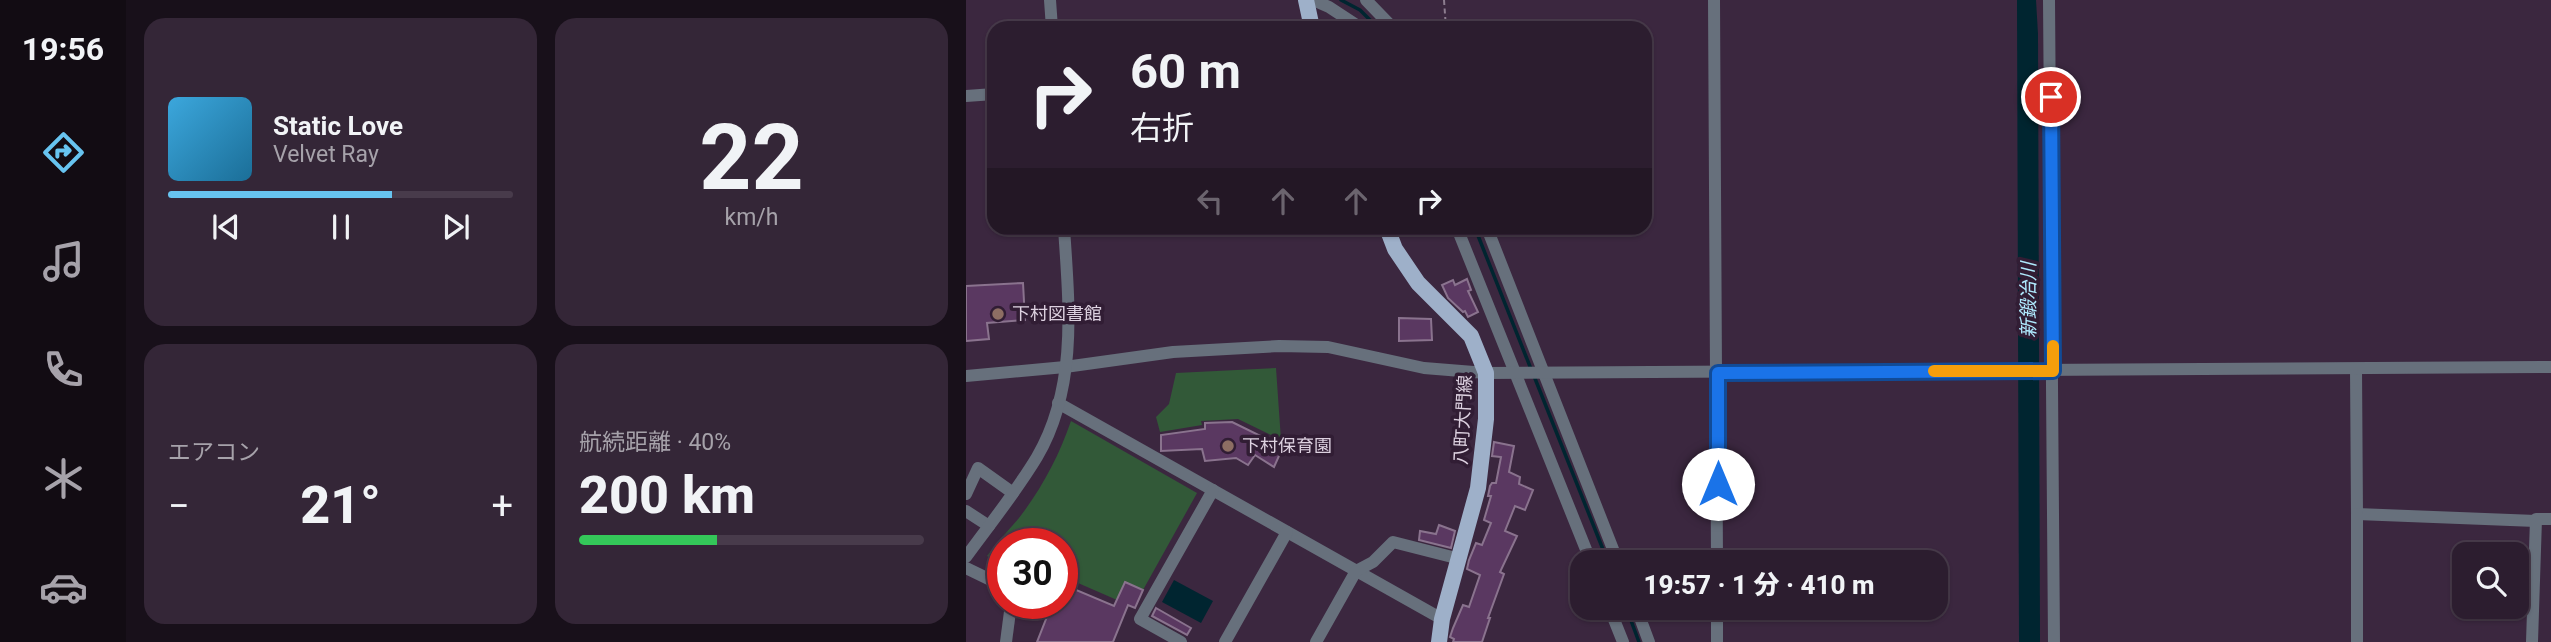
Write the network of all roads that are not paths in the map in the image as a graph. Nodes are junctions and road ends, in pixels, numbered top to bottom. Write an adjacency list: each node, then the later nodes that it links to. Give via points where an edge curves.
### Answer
1 (1051, 0): 7 (street)
2 (1306, 0): 8 (main road)
3 (1314, 0): 9 (street)
4 (1366, 0): 10 (street)
5 (1714, 0): 24 (street)
6 (2049, 0): 20 (street)
7 (1052, 21)
8 (1310, 21)
9 (1350, 21)
10 (1386, 21)
11 (987, 94): 12 (street)
12 (966, 96)
13 (1064, 235): 17 (street, via 1069,328)
14 (1390, 235): 22 (main road, 八町大門線, via 1418,283 1471,336)
15 (1460, 235): 21 (street)
16 (1490, 235): 23 (street)
17 (1065, 367): 22 (street, via 1173,352 1279,346 1328,347 1412,366); 25 (street); 26 (street)
18 (2551, 367): 19 (street)
19 (2356, 369): 20 (street); 31 (street)
20 (2048, 371): 24 (street); 57 (street)
21 (1516, 372): 22 (street); 23 (street); 36 (street)
22 (1486, 373): 40 (main road, 八町大門線, via 1478,488)
23 (1545, 373): 24 (street); 37 (street)
24 (1718, 373): 38 (street)
25 (966, 376)
26 (1058, 403): 27 (street); 28 (street, via 1038,454)
27 (1213, 490): 35 (street); 50 (street, via 1140,619)
28 (1013, 492): 29 (street, via 978,468); 34 (street)
29 (966, 494)
30 (966, 511): 34 (street)
31 (2357, 514): 33 (street); 58 (street)
32 (2551, 519): 33 (street)
33 (2536, 521): 59 (street)
34 (989, 526): 39 (street)
35 (1287, 532): 42 (street); 51 (street)
36 (1586, 550)
37 (1613, 550)
38 (1717, 550)
39 (966, 557)
40 (1460, 559): 42 (street, via 1393,542); 45 (main road, 八町大門線)
41 (966, 568): 43 (street)
42 (1356, 571): 45 (street); 52 (street)
43 (987, 578)
44 (1010, 619): 49 (street)
45 (1442, 619): 53 (main road, 八町大門線)
46 (1614, 620): 54 (street)
47 (1641, 620): 55 (street)
48 (1717, 620): 56 (street)
49 (1006, 642)
50 (1181, 642)
51 (1226, 642)
52 (1316, 642)
53 (1440, 642)
54 (1623, 642)
55 (1649, 642)
56 (1717, 642)
57 (2054, 642)
58 (2357, 642)
59 (2532, 642)

